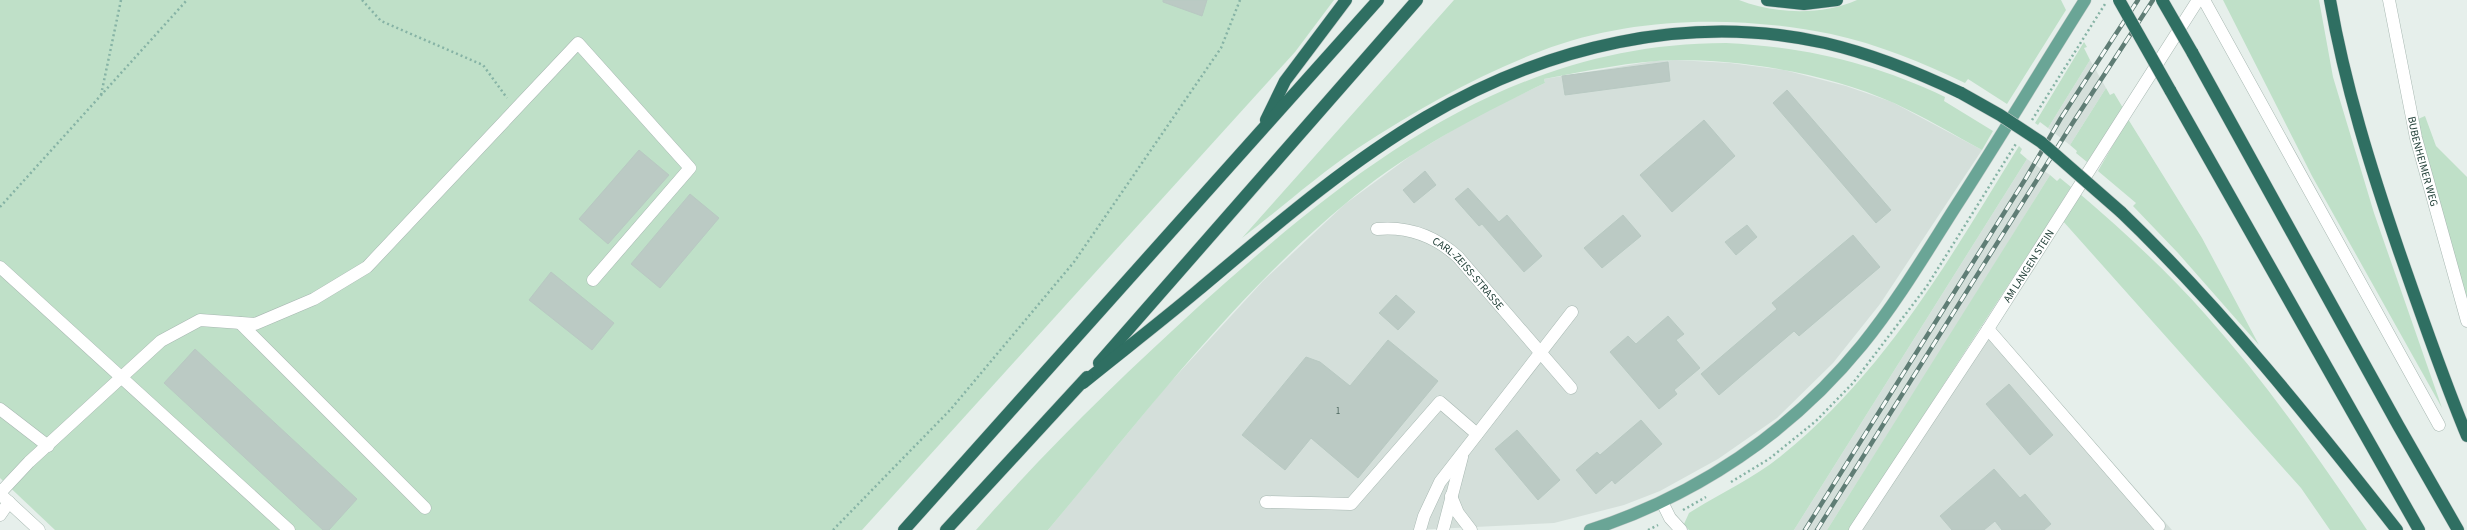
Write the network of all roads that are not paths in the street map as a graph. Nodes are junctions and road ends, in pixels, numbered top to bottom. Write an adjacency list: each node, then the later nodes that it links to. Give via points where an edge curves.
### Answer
1 (1346, 0): 13 (highway, via 1285,81)
2 (1378, 0): 13 (highway)
3 (1417, 0): 23 (highway, via 1133,321)
4 (1766, 0): 5 (highway, via 1804,4)
5 (1837, 0)
6 (2085, 0): 35 (main road, via 1927,252 1857,351 1818,394 1766,438 1705,479)
7 (2119, 0): 50 (highway, bridge)
8 (2162, 0): 51 (highway, bridge)
9 (2198, 0): 20 (street, AM LANGEN STEIN)
10 (2204, 0): 26 (street)
11 (2330, 0): 28 (highway, via 2346,78 2378,186 2429,339)
12 (2389, 0): 18 (street, BUBENHEIMER WEG, via 2416,138)
13 (1261, 132): 41 (highway)
14 (1377, 229): 21 (street, CARL-ZEISS-STRASSE, via 1410,230 1445,245)
15 (0, 267): 22 (street)
16 (593, 280): 19 (street, via 690,168 578,43 367,267 314,299 255,324)
17 (1572, 312): 21 (street)
18 (2467, 321)
19 (240, 323): 22 (street, via 200,320 162,341); 36 (street)
20 (1988, 329): 38 (street); 48 (street, AM LANGEN STEIN)
21 (1541, 353): 24 (street, CARL-ZEISS-STRASSE); 27 (street)
22 (123, 376): 29 (street); 40 (street)
23 (1083, 383): 42 (highway); 49 (highway, bridge, via 1348,168 1426,117 1481,88 1567,54 1623,40 1717,32 1765,34 1824,43 1919,73 2000,115 2041,142 2155,244 2266,368)
24 (1571, 388)
25 (0, 409): 29 (street)
26 (2439, 425)
27 (1477, 434): 30 (street); 34 (street, via 1440,402 1351,504)
28 (2467, 436)
29 (48, 446): 31 (street)
30 (1464, 450): 32 (street); 43 (street, via 1431,498)
31 (0, 494): 33 (street)
32 (1451, 496): 44 (street); 45 (street, via 1458,513)
33 (9, 502): 37 (street); 39 (street)
34 (1266, 502)
35 (1662, 502): 46 (main road); 47 (street, via 1670,518)
36 (425, 508)
37 (0, 515)
38 (2159, 526)
39 (39, 530)
40 (289, 530)
41 (904, 530)
42 (946, 530)
43 (1420, 530)
44 (1443, 530)
45 (1471, 530)
46 (1590, 530)
47 (1681, 530)
48 (1855, 530)
49 (2397, 530)
50 (2419, 530)
51 (2458, 530)

